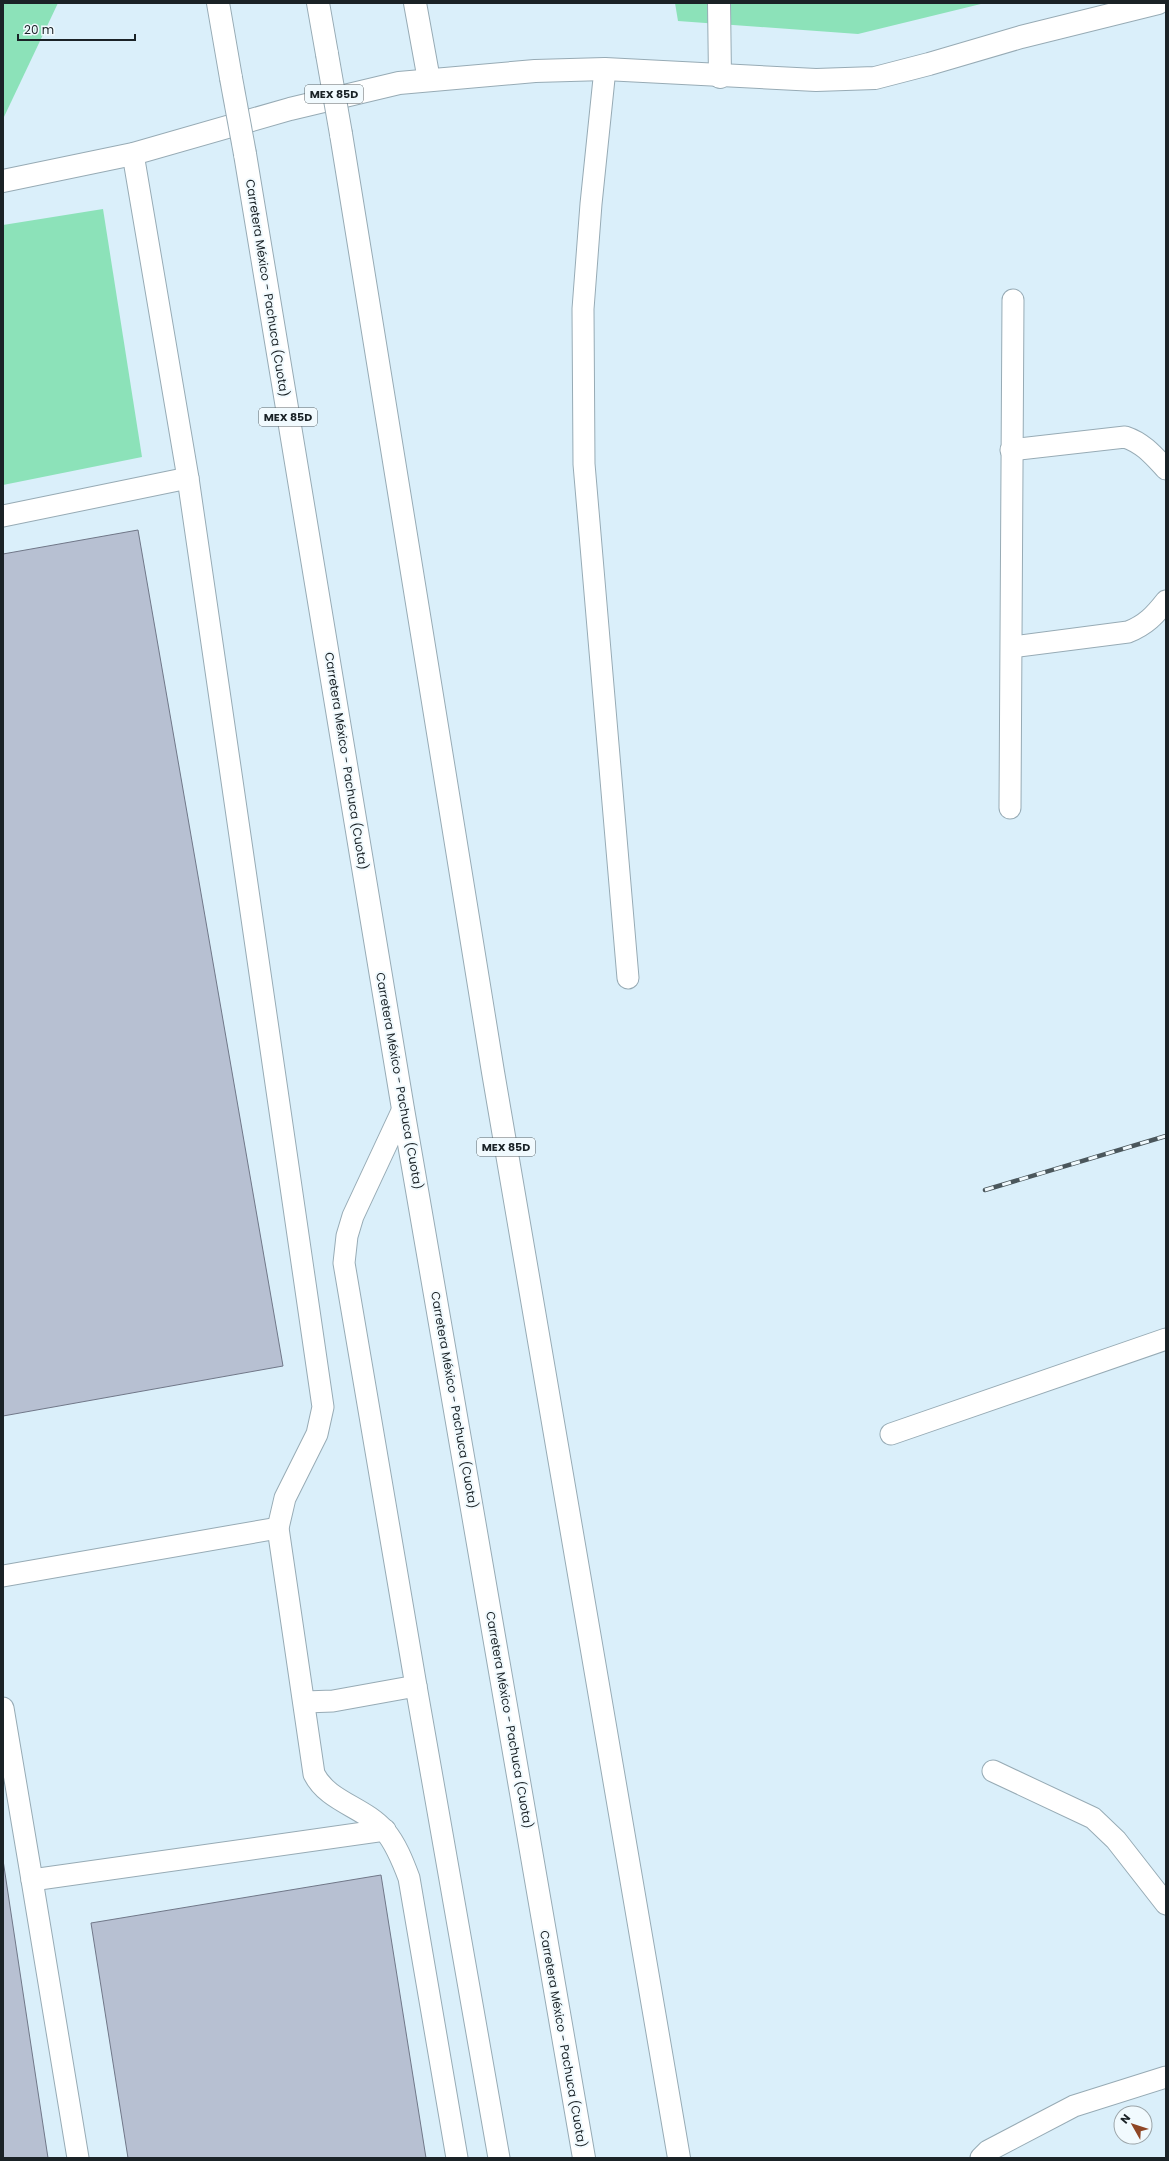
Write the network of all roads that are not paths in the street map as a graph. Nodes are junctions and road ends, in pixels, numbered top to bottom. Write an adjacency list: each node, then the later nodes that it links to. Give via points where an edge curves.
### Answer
1 (218, 3): 20 (main road, Carretera México - Pachuca (Cuota) / MEX 85D, bridge)
2 (318, 3): 37 (main road, MEX 85D, bridge, via 493,1072)
3 (415, 3): 8 (main road)
4 (719, 3): 7 (main road)
5 (1158, 3): 7 (main road, via 1021,37 874,78 816,80)
6 (605, 69): 7 (main road); 8 (main road, via 535,71); 19 (lane, via 583,309 584,464)
7 (720, 77)
8 (429, 80): 9 (main road, via 290,108)
9 (133, 154): 10 (main road); 14 (lane)
10 (3, 181)
11 (1013, 300): 12 (lane)
12 (1011, 450): 13 (lane, via 1125,437 1138,442); 17 (lane)
13 (1166, 469)
14 (188, 478): 15 (lane); 23 (lane, via 323,1407 317,1434 285,1498)
15 (3, 516)
16 (1166, 601): 17 (lane, via 1152,618 1128,632)
17 (1012, 647): 18 (lane)
18 (1010, 808)
19 (628, 978)
20 (404, 1108): 25 (lane, via 353,1216 347,1236 344,1263); 36 (main road, Carretera México - Pachuca (Cuota) / MEX 85D)
21 (1166, 1339): 22 (lane)
22 (891, 1434)
23 (278, 1528): 24 (lane); 26 (lane)
24 (3, 1576)
25 (416, 1686): 26 (lane, via 333,1701); 35 (lane)
26 (305, 1702): 29 (lane, via 314,1774 319,1785 371,1818)
27 (3, 1708): 30 (lane)
28 (993, 1771): 31 (lane, via 1093,1818 1116,1840)
29 (385, 1830): 30 (lane); 34 (lane, via 400,1855 409,1878)
30 (32, 1880): 33 (lane)
31 (1166, 1904)
32 (1166, 2077): 38 (lane, via 1074,2106 988,2151)
33 (78, 2158)
34 (457, 2158)
35 (498, 2158)
36 (584, 2158)
37 (679, 2158)
38 (981, 2158)

